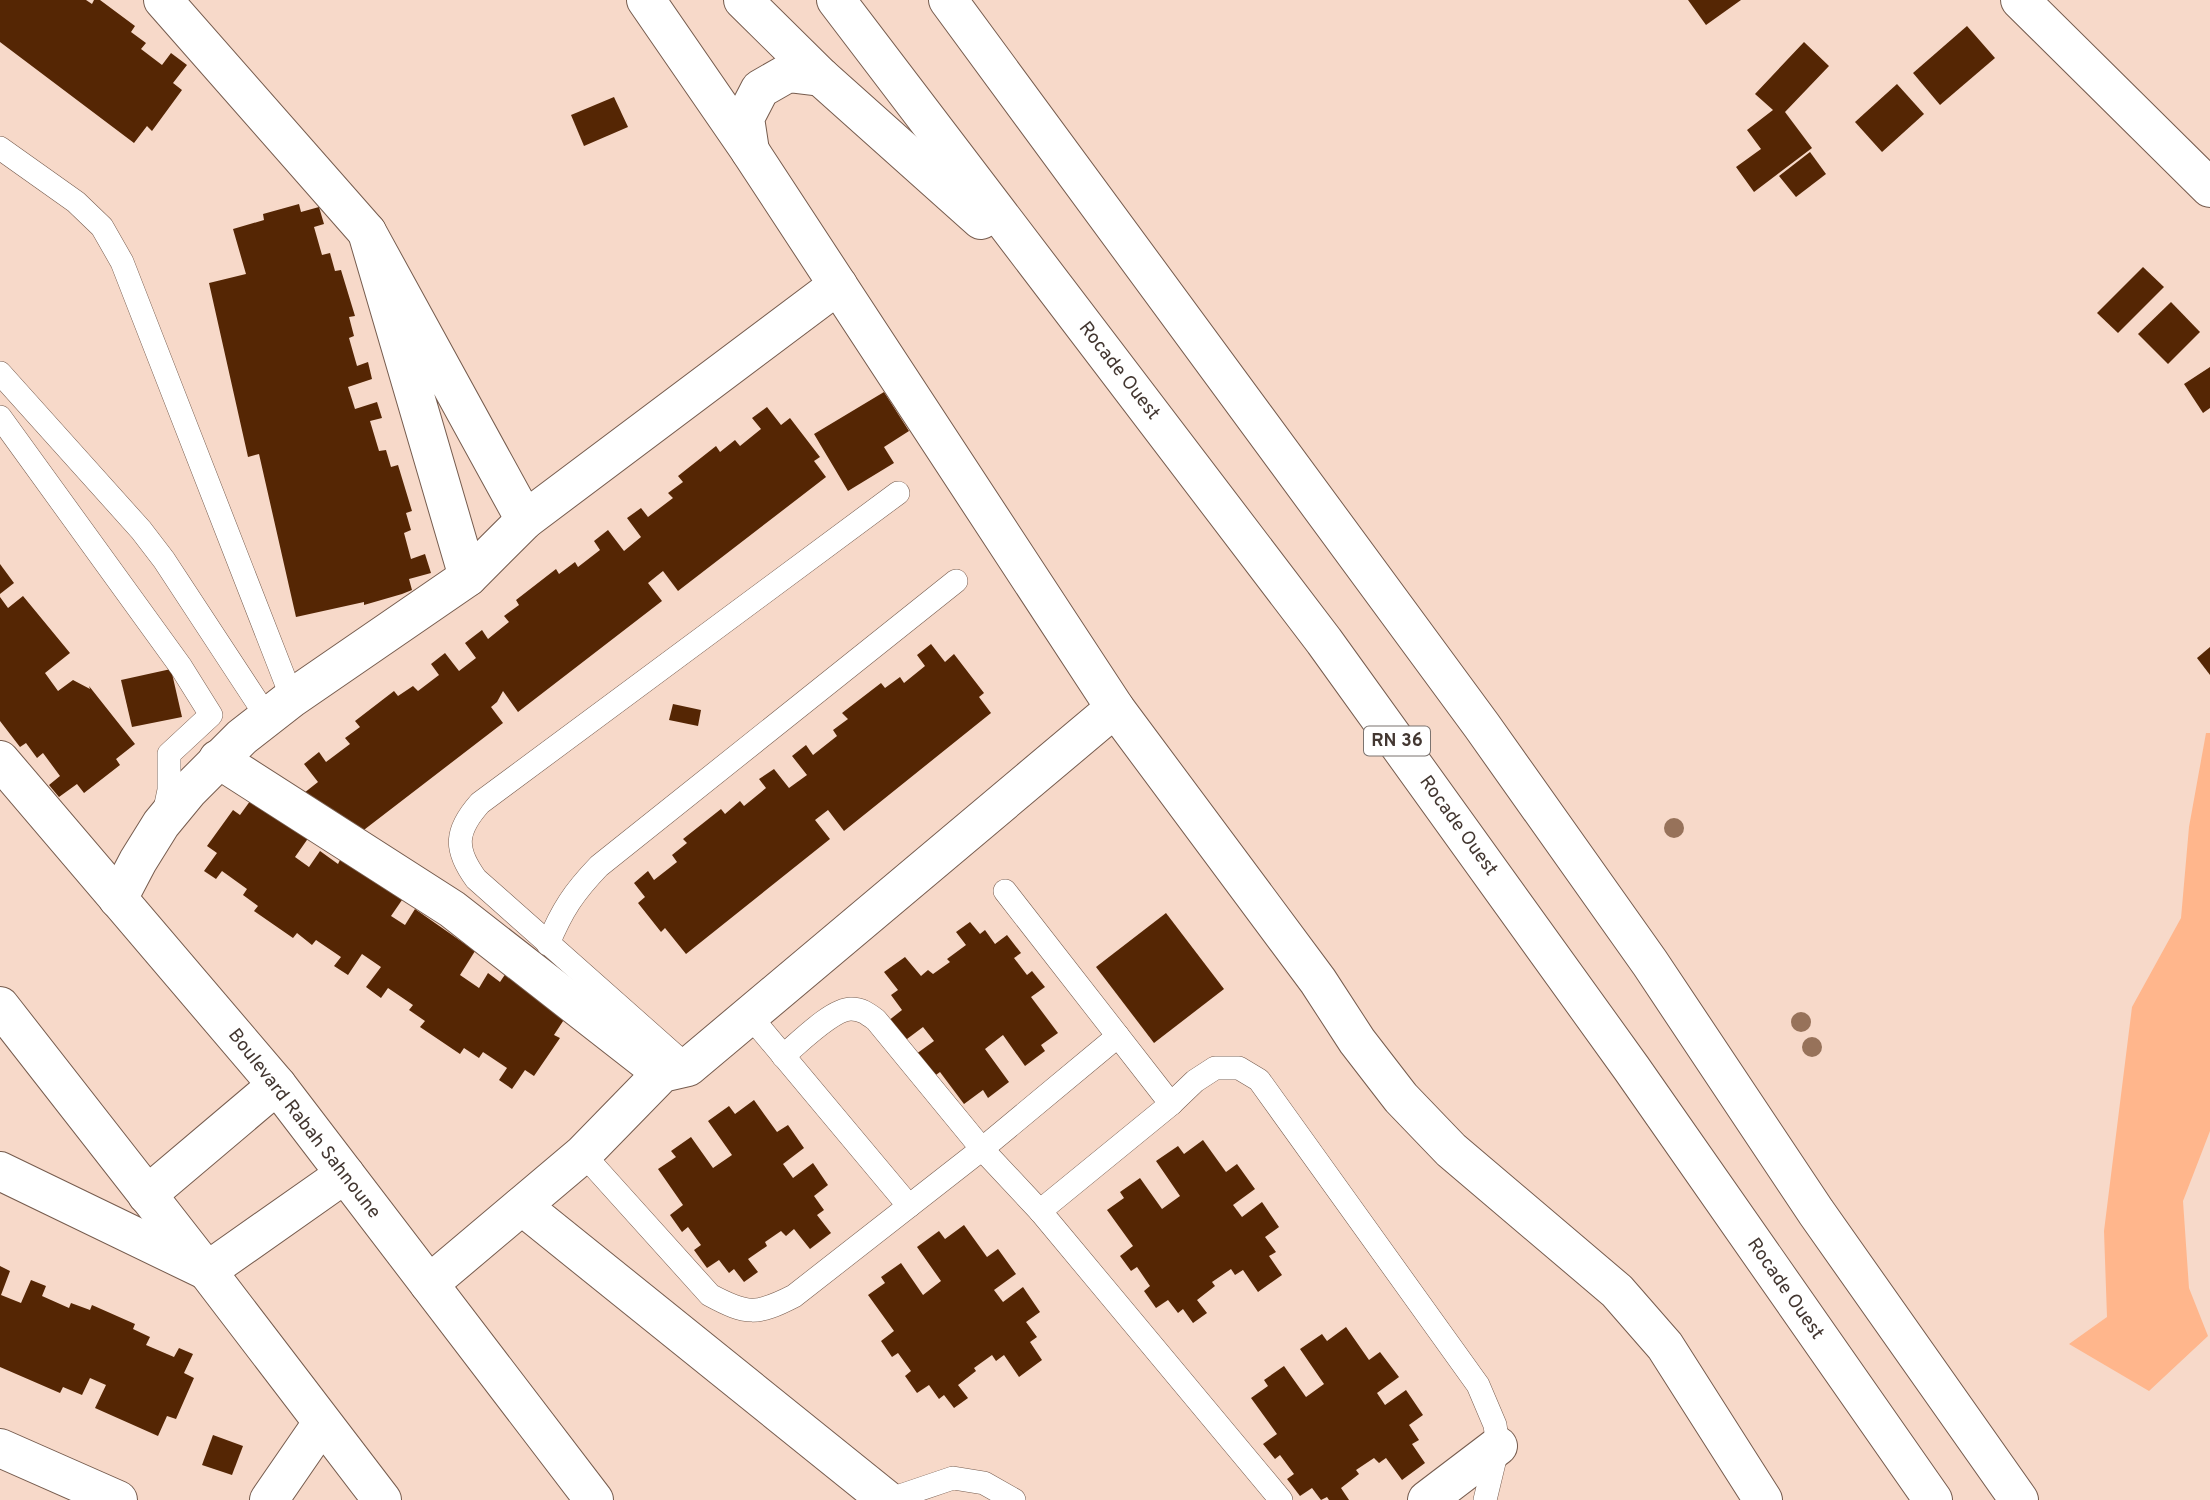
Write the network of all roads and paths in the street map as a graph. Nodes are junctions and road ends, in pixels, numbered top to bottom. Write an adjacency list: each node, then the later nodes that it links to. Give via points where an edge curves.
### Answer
1 (163, 0): 11 (main road)
2 (646, 0): 9 (main road)
3 (743, 0): 7 (main road)
4 (836, 0): 13 (main road, Rocade Ouest / RN 36)
5 (948, 0): 59 (main road, via 1498,749)
6 (2020, 0): 10 (main road)
7 (821, 77): 9 (main road, via 788,73 760,89 745,118); 13 (main road, via 976,214)
8 (0, 148): 20 (lane, via 76,202 102,227 122,262)
9 (750, 151): 12 (main road)
10 (2210, 188)
11 (367, 232): 17 (main road); 18 (main road)
12 (838, 285): 17 (main road); 21 (main road)
13 (1081, 321): 58 (main road, Rocade Ouest / RN 36, via 1324,641 1471,844)
14 (0, 373): 20 (lane, via 141,530)
15 (0, 417): 24 (lane, via 211,715 169,754 169,790)
16 (898, 493): 27 (lane, via 480,803 466,819 459,840 464,862 476,879)
17 (525, 520): 18 (main road)
18 (468, 578): 20 (main road)
19 (956, 581): 27 (lane, via 599,866 560,914)
20 (280, 707): 22 (main road)
21 (1115, 708): 29 (main road); 57 (main road, via 1401,1098 1451,1150 1617,1291 1664,1346)
22 (218, 759): 24 (main road); 32 (main road, via 452,909)
23 (0, 760): 26 (main road, Boulevard Rabah Sahnoune)
24 (161, 824): 26 (main road)
25 (1005, 891): 30 (lane)
26 (118, 899): 33 (main road, Boulevard Rabah Sahnoune)
27 (548, 944): 32 (lane)
28 (0, 1006): 39 (main road)
29 (750, 1016): 31 (lane); 32 (main road)
30 (1118, 1036): 34 (lane); 35 (lane)
31 (783, 1056): 35 (lane, via 836,1013 850,1009 865,1012); 41 (lane)
32 (675, 1070): 36 (main road)
33 (277, 1085): 38 (main road, Boulevard Rabah Sahnoune); 39 (main road)
34 (1171, 1104): 42 (lane); 46 (lane, via 1215,1068 1239,1068 1259,1080 1478,1385 1495,1425)
35 (982, 1149): 41 (lane); 42 (lane)
36 (583, 1154): 40 (main road); 41 (lane, via 710,1295 737,1310 767,1310 794,1296)
37 (0, 1171): 43 (main road)
38 (345, 1174): 43 (main road); 44 (main road, Boulevard Rabah Sahnoune)
39 (147, 1195): 43 (main road)
40 (522, 1206): 44 (main road); 52 (main road)
41 (909, 1206)
42 (1040, 1211): 54 (lane)
43 (207, 1271): 45 (main road)
44 (429, 1284): 51 (main road, Boulevard Rabah Sahnoune)
45 (322, 1423): 49 (main road); 50 (main road)
46 (1498, 1446): 55 (main road); 56 (lane)
47 (0, 1448): 48 (main road)
48 (118, 1500)
49 (269, 1500)
50 (382, 1500)
51 (594, 1500)
52 (888, 1500): 53 (lane, via 953,1478 984,1483)
53 (1014, 1500)
54 (1281, 1500)
55 (1427, 1500)
56 (1485, 1500)
57 (1763, 1500)
58 (1933, 1500)
59 (2019, 1500)

